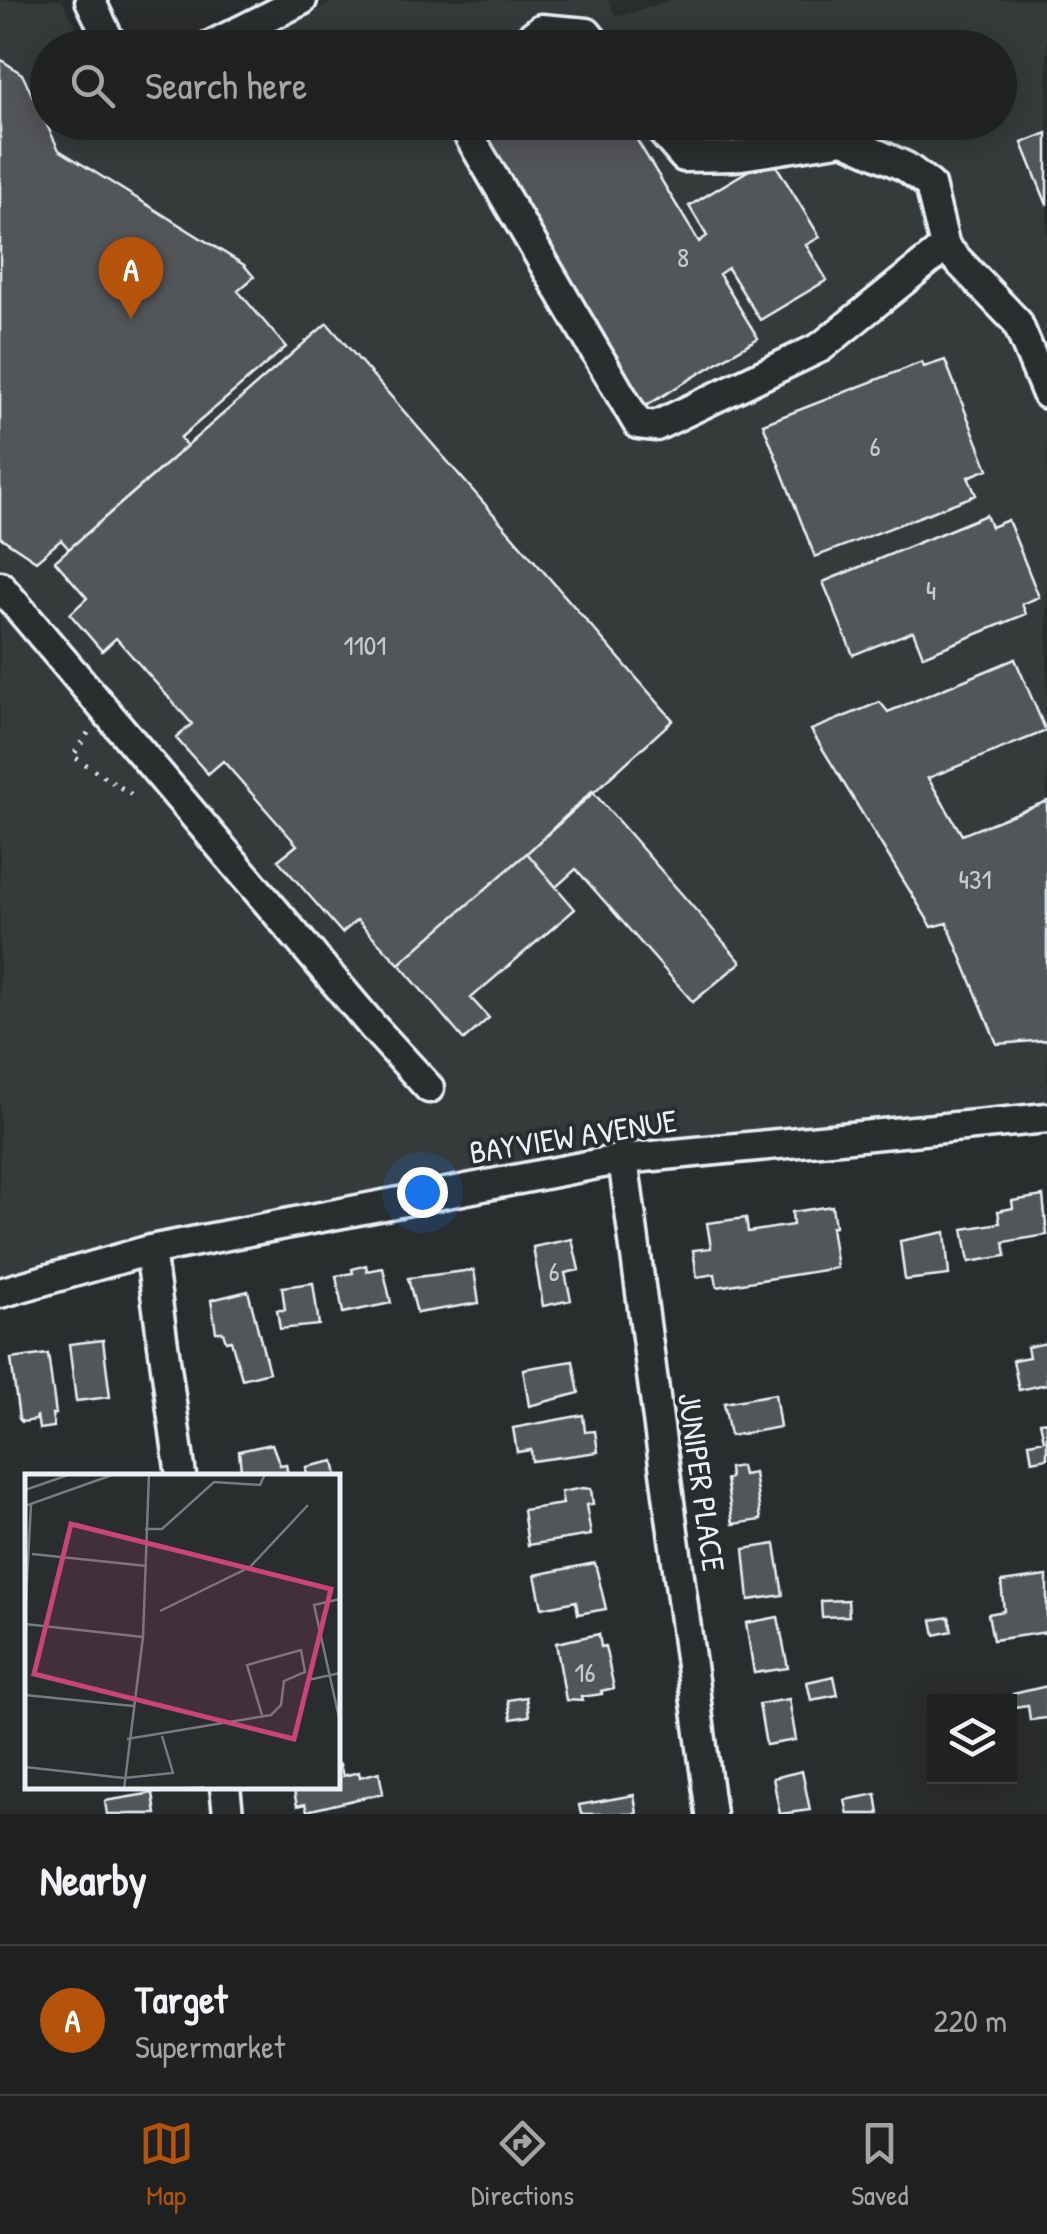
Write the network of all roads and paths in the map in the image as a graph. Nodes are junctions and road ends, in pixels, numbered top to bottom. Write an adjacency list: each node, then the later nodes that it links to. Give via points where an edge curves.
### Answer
1 (90, 0): 3 (street)
2 (302, 0): 4 (street)
3 (105, 30)
4 (242, 30)
5 (472, 140): 9 (street, via 638,424 656,426 821,346)
6 (669, 140): 7 (street, via 684,157)
7 (838, 140)
8 (846, 140): 9 (street, via 930,185)
9 (946, 247): 10 (street, via 1018,322)
10 (1047, 394)
11 (0, 586): 12 (street)
12 (428, 1088)
13 (1047, 1118): 14 (street, BAYVIEW AVENUE)
14 (624, 1159): 15 (street, BAYVIEW AVENUE); 20 (street, JUNIPER PLACE)
15 (150, 1250): 16 (street, BAYVIEW AVENUE); 17 (street)
16 (0, 1294)
17 (182, 1474)
18 (224, 1789): 19 (street)
19 (228, 1814)
20 (711, 1814)

